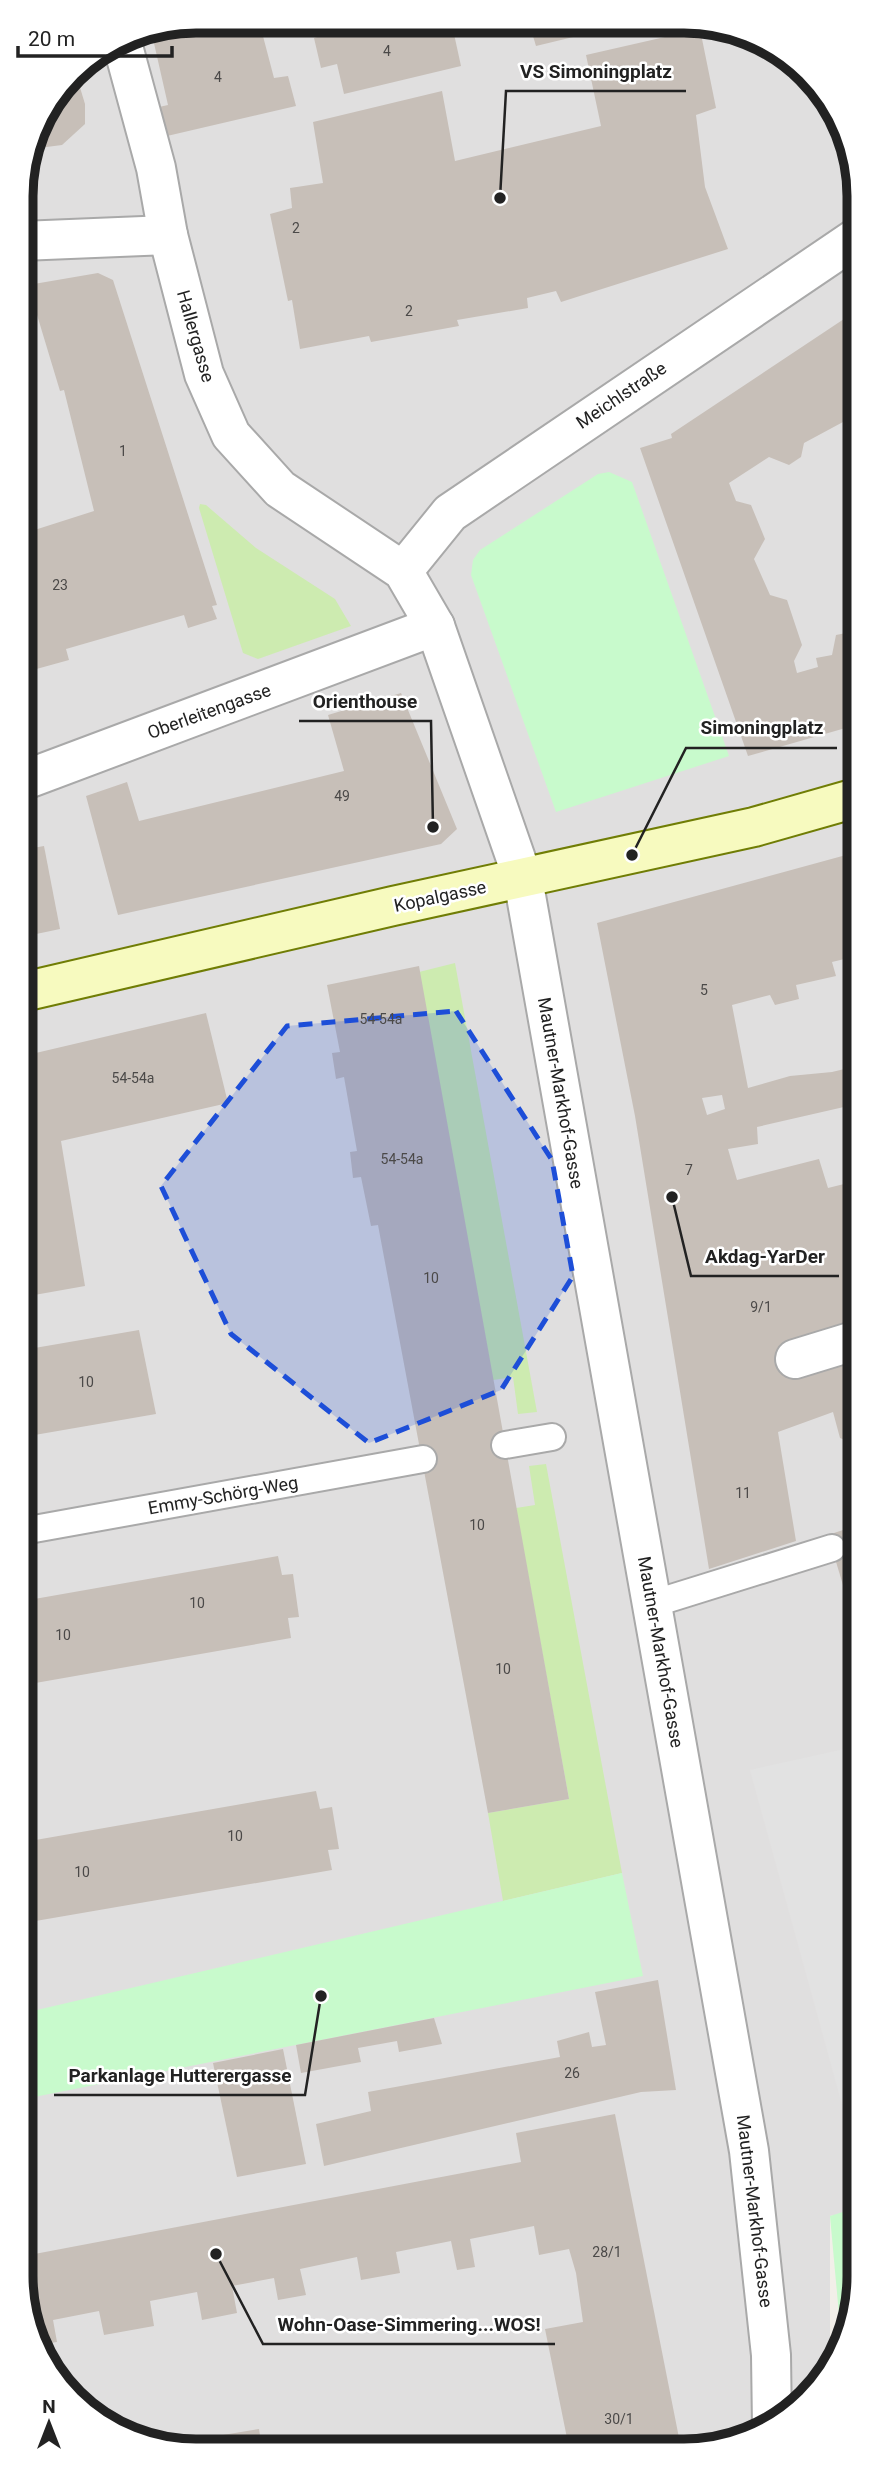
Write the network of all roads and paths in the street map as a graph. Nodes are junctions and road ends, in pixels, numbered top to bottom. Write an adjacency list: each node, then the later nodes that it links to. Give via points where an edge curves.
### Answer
1 (124, 50): 2 (street, Hallergasse, via 156,168)
2 (168, 235): 3 (street); 5 (street, Hallergasse, via 204,374 231,435 280,489)
3 (34, 241)
4 (847, 244): 5 (street, Meichlstraße, via 450,513)
5 (403, 572): 6 (street, Hallergasse)
6 (435, 626): 7 (street, Oberleitengasse); 9 (street, Mautner-Markhof-Gasse)
7 (34, 777)
8 (847, 801): 9 (street, Kopalgasse, via 754,827)
9 (523, 879): 10 (street, Kopalgasse); 18 (street, Mautner-Markhof-Gasse)
10 (34, 990)
11 (846, 1343): 12 (street)
12 (795, 1359)
13 (552, 1437): 14 (lane)
14 (505, 1445)
15 (423, 1459): 16 (lane, Emmy-Schörg-Weg)
16 (33, 1529)
17 (832, 1548): 18 (lane)
18 (652, 1604): 19 (street, Mautner-Markhof-Gasse, via 749,2151 770,2342)
19 (772, 2413)

